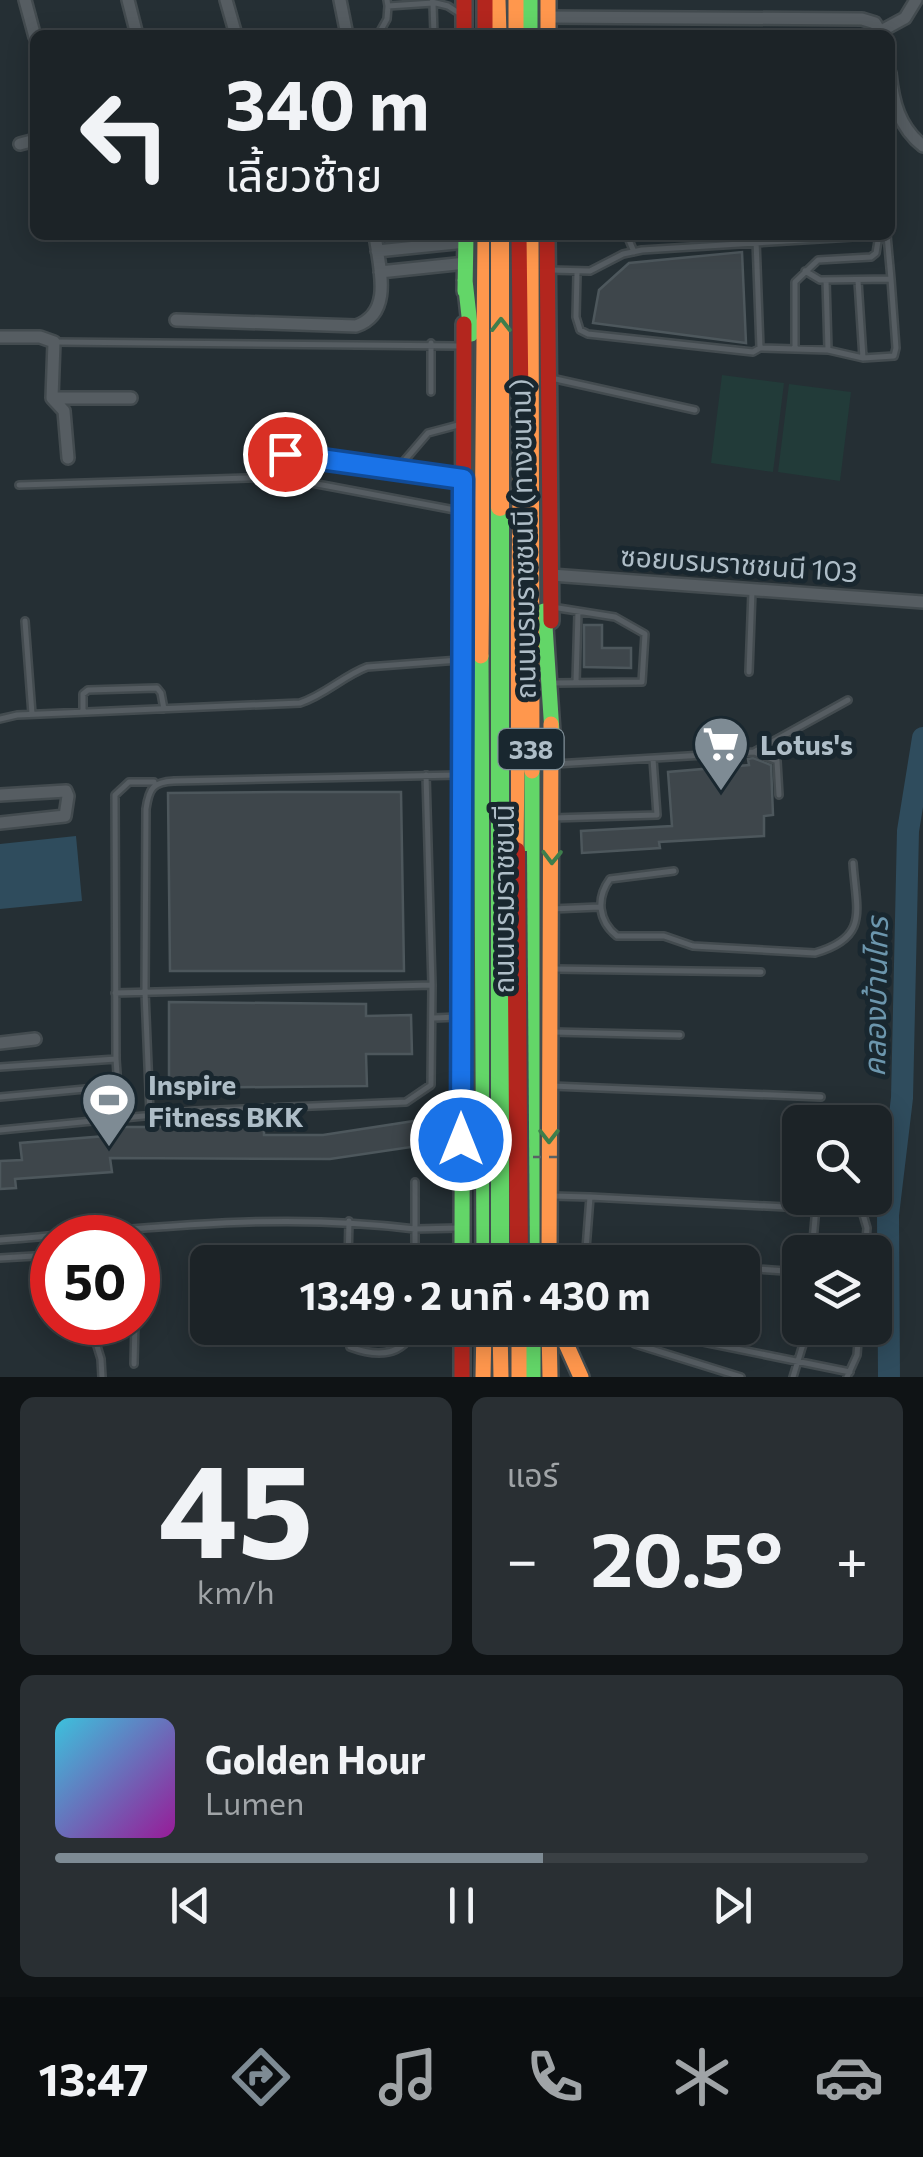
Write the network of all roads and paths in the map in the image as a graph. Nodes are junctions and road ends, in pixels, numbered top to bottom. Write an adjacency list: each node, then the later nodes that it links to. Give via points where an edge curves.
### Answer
1 (25, 0): 14 (street)
2 (128, 0): 15 (street)
3 (226, 0): 16 (street)
4 (340, 0): 17 (street)
5 (486, 0): 20 (main road)
6 (498, 0): 21 (main road)
7 (516, 0): 22 (main road)
8 (530, 0): 23 (main road)
9 (916, 0): 25 (street)
10 (432, 2): 11 (lane); 12 (lane); 19 (lane)
11 (388, 3): 18 (lane)
12 (464, 17)
13 (548, 17): 24 (street, via 862,19)
14 (33, 30)
15 (137, 30)
16 (235, 30)
17 (346, 30)
18 (380, 30)
19 (434, 30)
20 (486, 30)
21 (498, 30)
22 (516, 30)
23 (530, 30)
24 (880, 30)
25 (887, 30)
26 (895, 106): 29 (street)
27 (30, 141): 28 (street)
28 (20, 144)
29 (923, 146)
30 (376, 240): 42 (street)
31 (452, 240): 42 (street)
32 (466, 240): 47 (main road, ถนนบรมราชชนนี (ทางขนาน) / 338)
33 (485, 240): 67 (main road, ถนนบรมราชชนนี / 338)
34 (500, 240): 136 (main road, 338, one-way to 34, bridge)
35 (519, 240): 137 (main road, 338, bridge)
36 (531, 240): 65 (main road, ถนนบรมราชชนนี / 338)
37 (547, 240): 44 (main road, ถนนบรมราชชนนี (ทางขนาน) / 338)
38 (628, 240): 43 (lane)
39 (756, 240): 43 (lane); 57 (lane)
40 (878, 240): 45 (lane, via 871,257 818,260)
41 (887, 240): 49 (lane)
42 (377, 251): 46 (street)
43 (634, 252): 48 (lane)
44 (547, 270): 48 (lane); 61 (main road, ถนนบรมราชชนนี (ทางขนาน) / 338)
45 (805, 271): 50 (lane); 58 (lane, via 793,290)
46 (380, 272): 47 (street); 52 (street, via 378,310 356,326)
47 (465, 272): 56 (main road, ถนนบรมราชชนนี (ทางขนาน) / 338); 67 (main road)
48 (577, 273): 57 (lane, via 576,317 588,334 743,353)
49 (891, 279): 51 (lane); 60 (lane, via 894,356)
50 (826, 280): 51 (lane); 59 (lane)
51 (858, 280): 60 (lane)
52 (176, 320)
53 (0, 337): 54 (street)
54 (54, 342): 55 (lane); 63 (street)
55 (431, 343): 56 (lane); 62 (lane)
56 (463, 346): 67 (main road, ถนนบรมราชชนนี (ทางขนาน) / 338)
57 (760, 348): 58 (lane)
58 (795, 348): 59 (lane)
59 (828, 350): 60 (lane)
60 (864, 358)
61 (548, 378): 66 (lane); 74 (main road, ถนนบรมราชชนนี (ทางขนาน) / 338)
62 (431, 392)
63 (52, 398): 64 (street); 69 (street, via 64,410)
64 (131, 398)
65 (532, 404): 89 (main road); 138 (main road, ถนนบรมราชชนนี / 338)
66 (695, 410)
67 (471, 420): 70 (lane, via 428,433); 71 (main road, ถนนบรมราชชนนี (ทางขนาน) / 338); 135 (main road, ถนนบรมราชชนนี / 338, via 486,1027)
68 (255, 452): 70 (lane)
69 (68, 458)
70 (398, 468): 71 (lane)
71 (463, 479): 73 (main road, ถนนบรมราชชนนี (ทางขนาน) / 338)
72 (18, 485): 73 (lane, via 280,477)
73 (463, 512): 80 (main road, ถนนบรมราชชนนี (ทางขนาน) / 338)
74 (551, 575): 75 (street, ซอยบรมราชชนนี 103); 77 (main road, ถนนบรมราชชนนี (ทางขนาน) / 338)
75 (752, 588): 76 (street, ซอยบรมราชชนนี 103); 81 (lane)
76 (923, 602)
77 (551, 607): 78 (lane); 83 (main road, ถนนบรมราชชนนี (ทางขนาน) / 338)
78 (578, 612): 82 (lane); 82 (lane, via 616,617 645,634 642,682)
79 (26, 621): 87 (lane)
80 (462, 660): 85 (lane, via 367,667 300,702); 94 (main road, ถนนบรมราชชนนี (ทางขนาน) / 338)
81 (749, 672)
82 (576, 682): 83 (lane)
83 (551, 683): 89 (main road, ถนนบรมราชชนนี (ทางขนาน) / 338)
84 (848, 700): 90 (lane)
85 (164, 708): 86 (lane); 86 (lane, via 157,688 88,690)
86 (84, 712): 87 (lane)
87 (32, 714): 88 (lane)
88 (0, 719)
89 (552, 732): 92 (main road, ถนนบรมราชชนนี (ทางขนาน) / 338)
90 (754, 752): 91 (lane); 97 (lane, via 777,760)
91 (653, 759): 92 (lane); 98 (lane, via 657,816)
92 (552, 764): 98 (main road, ถนนบรมราชชนนี (ทางขนาน) / 338)
93 (426, 775): 94 (lane); 95 (lane); 106 (lane)
94 (461, 775): 109 (main road, ถนนบรมราชชนนี (ทางขนาน) / 338)
95 (157, 782): 107 (lane, via 129,782 115,794); 108 (lane, via 148,790 146,809)
96 (0, 795): 99 (street, via 68,796 64,816)
97 (779, 795)
98 (552, 818): 103 (main road, ถนนบรมราชชนนี (ทางขนาน) / 338, one-way to 103)
99 (0, 823)
100 (853, 863): 102 (lane, via 851,935 815,953 617,936)
101 (674, 871): 102 (lane, via 610,879)
102 (599, 907): 103 (lane)
103 (552, 909): 104 (main road, ถนนบรมราชชนนี (ทางขนาน) / 338)
104 (551, 968): 105 (lane); 111 (main road, ถนนบรมราชชนนี (ทางขนาน) / 338)
105 (760, 972)
106 (432, 986): 108 (lane); 110 (lane)
107 (116, 992): 108 (lane); 115 (lane)
108 (145, 992): 121 (lane)
109 (461, 1017): 110 (lane); 129 (main road, ถนนบรมราชชนนี (ทางขนาน) / 338)
110 (433, 1018): 121 (lane, via 432,1085 406,1102)
111 (550, 1032): 112 (lane); 118 (main road, ถนนบรมราชชนนี (ทางขนาน) / 338)
112 (680, 1035)
113 (35, 1039): 114 (street)
114 (0, 1043)
115 (116, 1059): 116 (lane); 117 (lane)
116 (0, 1067)
117 (118, 1086): 119 (lane); 122 (lane)
118 (549, 1086): 120 (lane); 125 (main road, ถนนบรมราชชนนี (ทางขนาน) / 338, one-way to 125)
119 (0, 1097)
120 (821, 1097)
121 (150, 1114): 122 (lane)
122 (120, 1117): 123 (lane)
123 (0, 1130)
124 (415, 1182): 130 (lane)
125 (549, 1196): 126 (lane); 139 (main road, ถนนบรมราชชนนี (ทางขนาน) / 338)
126 (590, 1197): 127 (lane); 140 (lane)
127 (782, 1205)
128 (349, 1221): 130 (lane); 131 (lane, via 239,1220); 132 (lane)
129 (462, 1228): 130 (lane); 134 (main road, ถนนบรมราชชนนี (ทางขนาน) / 338)
130 (415, 1229): 133 (lane)
131 (0, 1240)
132 (348, 1245)
133 (415, 1245)
134 (462, 1245)
135 (484, 1245)
136 (500, 1245)
137 (519, 1245)
138 (532, 1245)
139 (549, 1245)
140 (587, 1245)
141 (30, 1256): 142 (lane)
142 (0, 1258)
143 (97, 1345): 162 (lane)
144 (134, 1345): 160 (lane)
145 (350, 1345): 146 (lane, via 374,1352)
146 (405, 1345)
147 (460, 1345): 163 (main road)
148 (462, 1345): 164 (main road)
149 (484, 1345): 165 (main road)
150 (500, 1345): 166 (main road)
151 (519, 1345): 167 (main road)
152 (533, 1345): 168 (main road)
153 (549, 1345): 169 (main road)
154 (567, 1345): 170 (main road)
155 (639, 1345): 171 (lane)
156 (716, 1345): 159 (lane)
157 (803, 1345): 159 (lane)
158 (859, 1345): 161 (lane)
159 (798, 1362): 161 (lane); 172 (lane)
160 (134, 1364)
161 (849, 1375)
162 (102, 1377)
163 (452, 1377)
164 (462, 1377)
165 (483, 1377)
166 (500, 1377)
167 (519, 1377)
168 (533, 1377)
169 (550, 1377)
170 (581, 1377)
171 (741, 1377)
172 (793, 1377)

